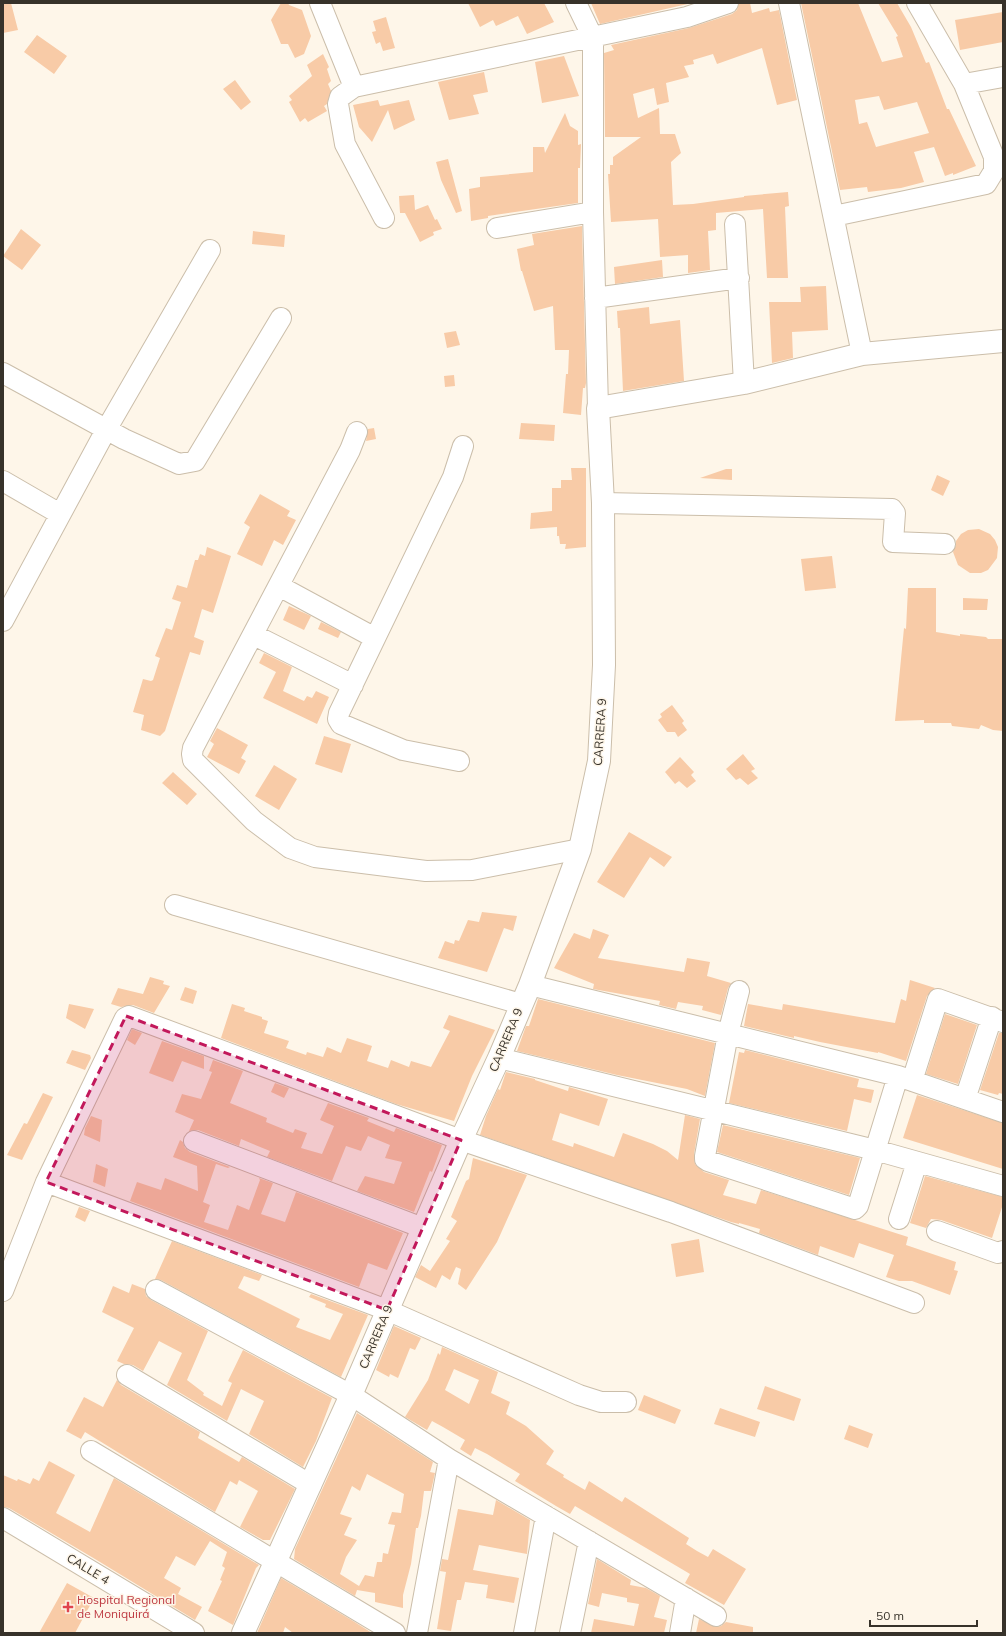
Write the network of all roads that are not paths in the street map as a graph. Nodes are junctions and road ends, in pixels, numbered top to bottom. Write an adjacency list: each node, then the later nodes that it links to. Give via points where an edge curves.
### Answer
1 (320, 3): 9 (street)
2 (576, 3): 6 (street)
3 (728, 3): 6 (street, via 687,17)
4 (789, 3): 11 (street)
5 (917, 3): 8 (street)
6 (593, 38): 9 (street); 10 (street)
7 (1003, 77): 8 (street)
8 (964, 84): 11 (street, via 994,157 994,172 986,184)
9 (354, 87): 12 (street, via 340,97 338,104 345,144)
10 (593, 212): 14 (street); 17 (street)
11 (834, 216): 20 (street)
12 (384, 218)
13 (734, 224): 16 (street)
14 (497, 228)
15 (210, 250): 24 (street)
16 (739, 278): 17 (street); 22 (street)
17 (595, 298): 23 (street)
18 (281, 318): 24 (street, via 195,461 179,464)
19 (1003, 341): 20 (main road)
20 (862, 354): 22 (main road)
21 (3, 373): 24 (street)
22 (744, 383): 23 (main road)
23 (598, 408): 28 (main road, CARRERA 9)
24 (106, 430): 29 (street)
25 (357, 432): 31 (street)
26 (463, 446): 35 (street, via 453,477)
27 (3, 481): 29 (street)
28 (603, 503): 30 (street, via 892,509 895,513 893,542); 38 (main road, CARRERA 9, via 604,665 599,761)
29 (60, 514): 32 (street)
30 (945, 544)
31 (279, 586): 34 (street); 35 (street)
32 (10, 592): 33 (street)
33 (3, 621)
34 (254, 635): 36 (street); 38 (street, via 193,748 193,760 254,821 290,848 315,857 426,871 472,870)
35 (375, 638): 36 (street)
36 (352, 685): 37 (street, via 339,713 338,719 341,724 403,750)
37 (459, 761)
38 (580, 849): 41 (main road, CARRERA 9)
39 (175, 905): 41 (street)
40 (739, 991): 43 (street)
41 (526, 994): 43 (street); 44 (main road, CARRERA 9)
42 (998, 1019): 45 (street, via 938,999); 46 (street)
43 (728, 1034): 45 (street); 47 (street)
44 (499, 1058): 47 (street); 49 (main road, CARRERA 9)
45 (905, 1078): 46 (street); 51 (street)
46 (965, 1099): 48 (street)
47 (712, 1110): 51 (street); 51 (street, via 705,1159 851,1209 858,1206)
48 (1003, 1112)
49 (461, 1140): 53 (street, via 129,1016 125,1018); 56 (main road, CARRERA 9); 61 (street, via 671,1212)
50 (194, 1141): 56 (street)
51 (875, 1150): 52 (street)
52 (917, 1162): 54 (street); 55 (street)
53 (46, 1182): 60 (street); 62 (street)
54 (1003, 1186)
55 (899, 1219)
56 (423, 1228): 62 (main road, CARRERA 9)
57 (937, 1231): 58 (street, via 998,1253)
58 (1003, 1252)
59 (156, 1290): 64 (street)
60 (3, 1291)
61 (914, 1303)
62 (387, 1310): 64 (main road, CARRERA 9); 65 (street, via 579,1395 601,1402)
63 (127, 1375): 68 (street)
64 (351, 1395): 67 (street); 68 (main road, CARRERA 9)
65 (626, 1402)
66 (91, 1451): 72 (street)
67 (449, 1459): 69 (street); 78 (street)
68 (311, 1485): 72 (main road, CARRERA 9)
69 (546, 1516): 71 (street); 79 (street)
70 (3, 1518): 75 (street, CALLE 4)
71 (589, 1541): 73 (street); 80 (street)
72 (276, 1561): 76 (main road, CARRERA 9); 77 (street)
73 (686, 1598): 74 (street); 81 (street)
74 (716, 1616)
75 (194, 1633)
76 (243, 1633)
77 (395, 1633)
78 (417, 1633)
79 (524, 1633)
80 (570, 1633)
81 (680, 1633)

